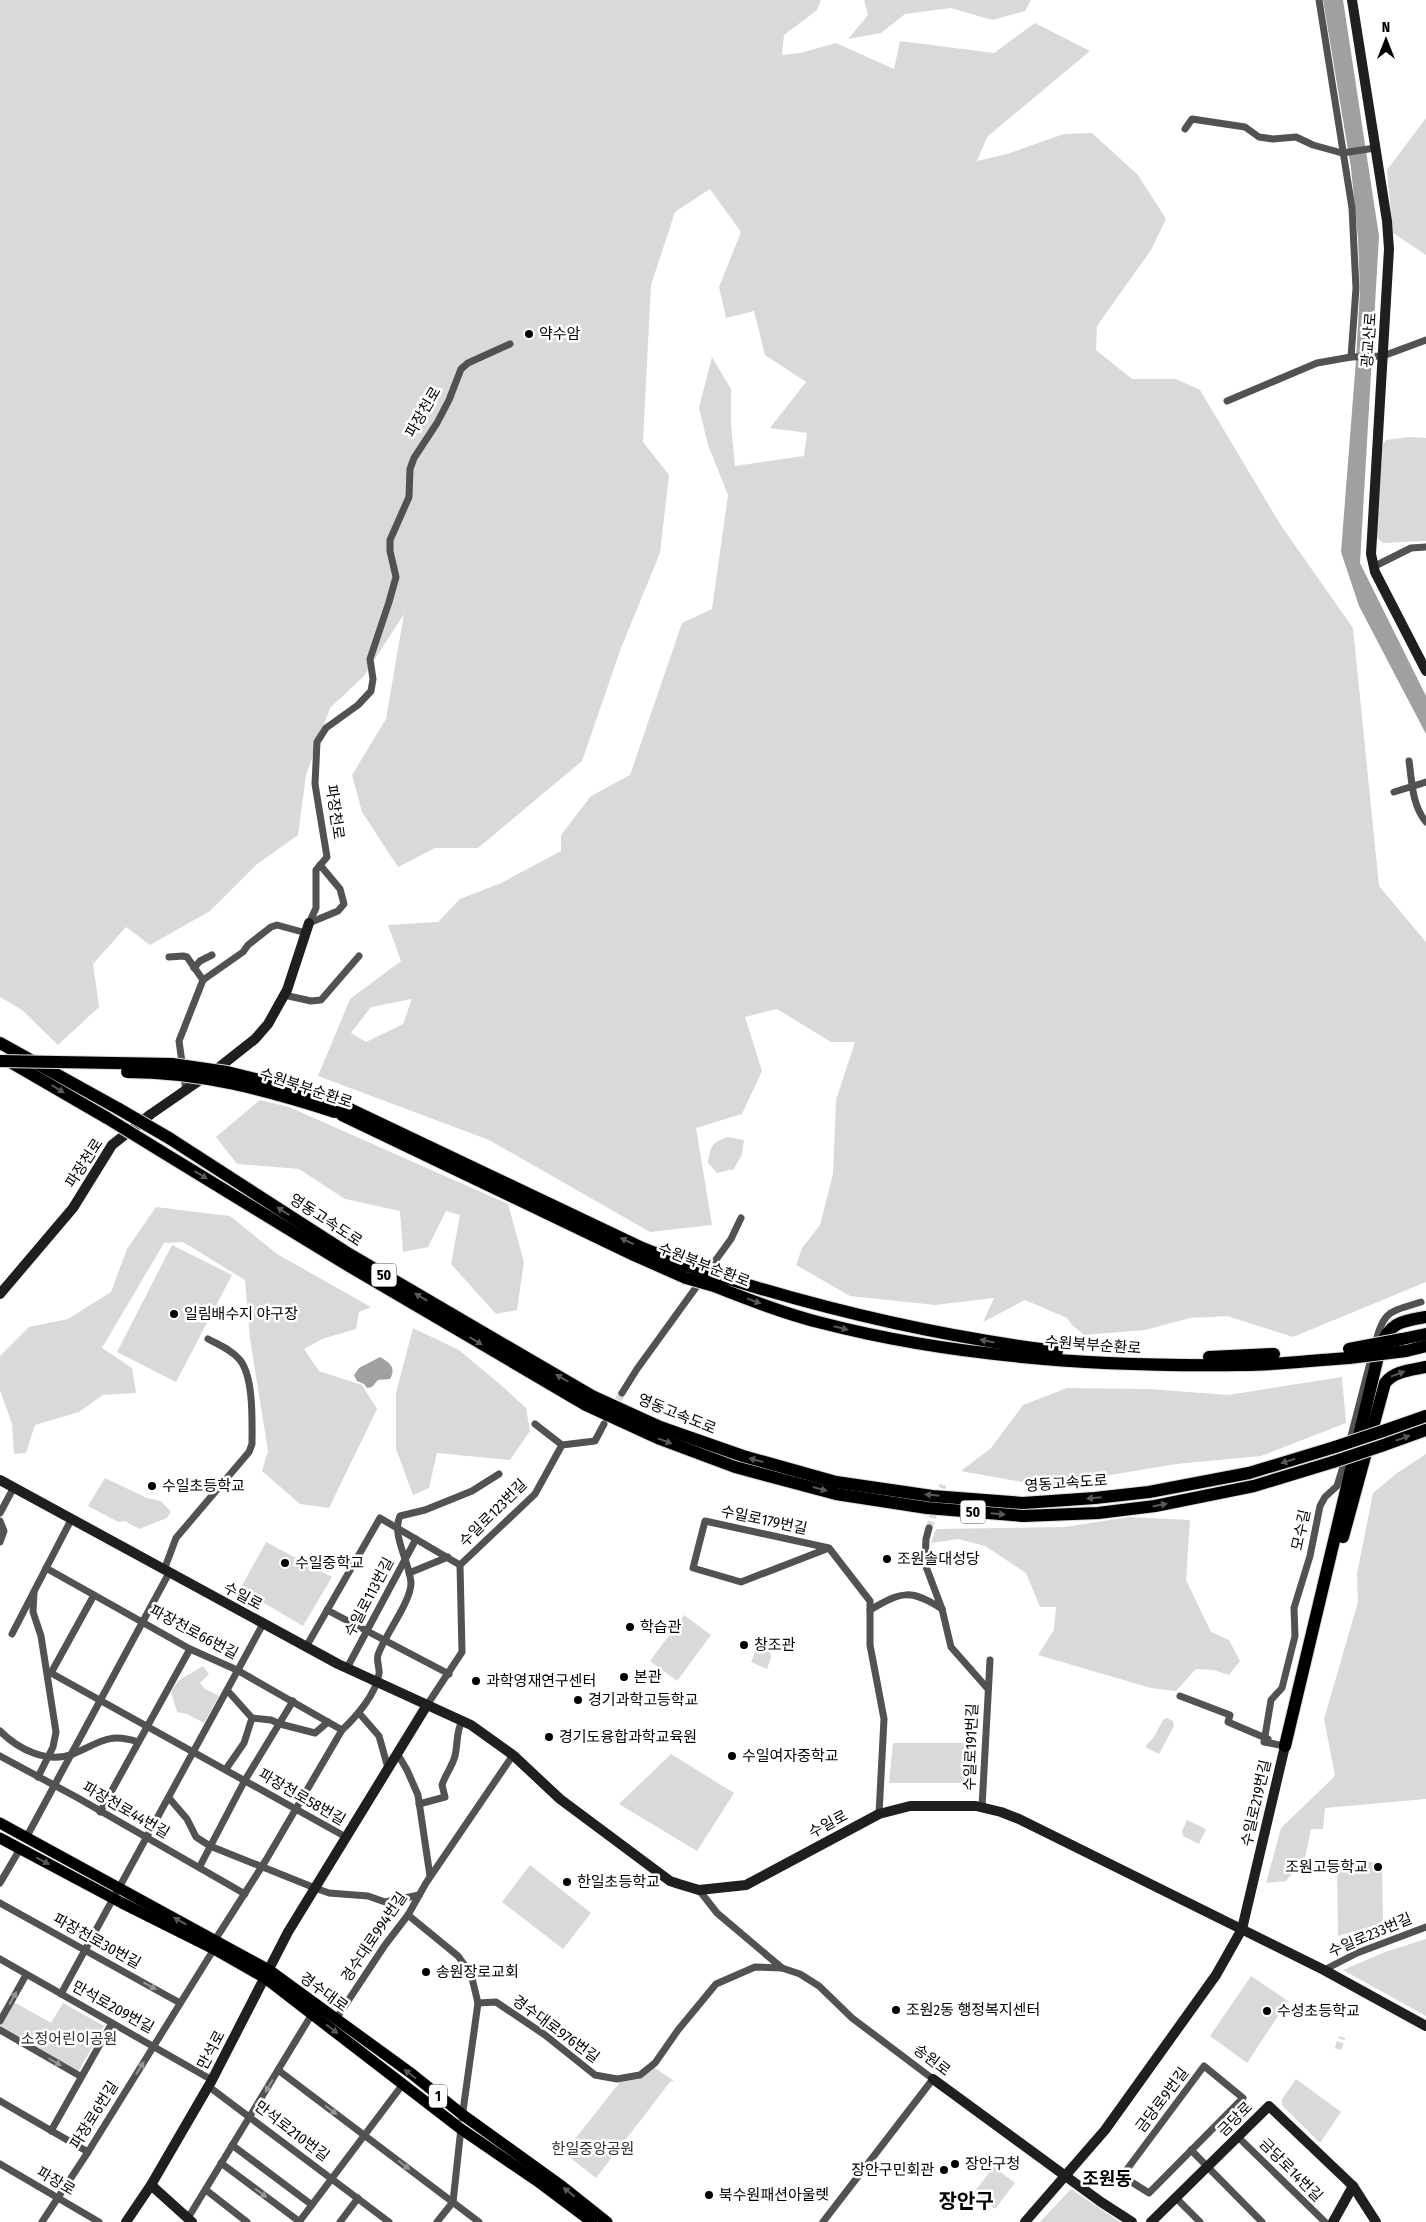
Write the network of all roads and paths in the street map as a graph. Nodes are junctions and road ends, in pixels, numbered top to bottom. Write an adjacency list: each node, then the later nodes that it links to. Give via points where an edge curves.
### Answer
1 (1319, 0): 5 (street)
2 (1352, 0): 4 (street, 광교산로)
3 (1185, 129): 5 (street, via 1192,119 1200,119 1245,127 1260,137 1296,137)
4 (1372, 148): 5 (street); 8 (street, 광교산로, via 1389,242)
5 (1343, 153): 9 (street, via 1350,188 1354,240 1356,294)
6 (1426, 340): 8 (street)
7 (510, 344): 19 (street, 파장천로, via 461,369 437,423 414,458 410,469 409,496 390,540 396,578 370,659 371,690 358,705 326,728 317,742 315,784 327,857)
8 (1380, 356): 9 (street); 12 (street, 광교산로, via 1371,544)
9 (1352, 357): 10 (street, via 1317,363)
10 (1227, 401)
11 (1426, 547): 12 (street, via 1411,548)
12 (1373, 567): 13 (street, 광교산로)
13 (1426, 672)
14 (1409, 761): 16 (street)
15 (1426, 782): 16 (street)
16 (1412, 786): 17 (street); 18 (street)
17 (1394, 792)
18 (1426, 822)
19 (320, 865): 20 (street, via 316,870 316,908); 20 (street, via 340,889 344,904 338,911)
20 (307, 928): 25 (street, via 271,927 243,952); 26 (street, 파장천로)
21 (212, 955): 24 (street)
22 (359, 956): 26 (street, via 321,1000)
23 (169, 957): 24 (street, via 185,956)
24 (194, 968): 25 (street)
25 (203, 980): 31 (street, via 180,1040)
26 (284, 995): 31 (street, 파장천로, via 268,1024 255,1039)
27 (0, 1043): 43 (highway, 영동고속도로 / 50, one-way to 27, bridge, via 1249,1473 1149,1492 1023,1502 932,1496 836,1482 743,1456 660,1427 592,1396 349,1254 169,1138)
28 (0, 1057): 46 (highway, 영동고속도로 / 50, one-way to 46, bridge, via 586,1405 660,1439 735,1467 836,1494 928,1508 1023,1516 1098,1513 1155,1506 1254,1486)
29 (0, 1061): 32 (highway, 수원북부순환로, bridge, via 172,1064 265,1081)
30 (0, 1068): 32 (highway, 수원북부순환로, bridge, via 180,1075 227,1081)
31 (186, 1091): 34 (street, 파장천로, via 112,1145 73,1208)
32 (336, 1108): 39 (highway, 수원북부순환로, bridge, via 640,1247 687,1272 717,1281 794,1315 856,1332 999,1354 1122,1364 1246,1365)
33 (741, 1218): 42 (street, via 731,1239)
34 (0, 1294)
35 (1422, 1302): 96 (street, 모수길, via 1392,1311 1385,1317 1378,1334 1340,1478 1320,1506 1310,1556 1294,1608 1294,1636 1282,1688 1271,1700)
36 (1426, 1317): 98 (highway, via 1399,1322 1380,1348)
37 (1426, 1334): 39 (highway, 수원북부순환로)
38 (208, 1339): 63 (street, via 230,1351 246,1370 252,1444 249,1452 176,1538)
39 (1404, 1345): 40 (highway, 수원북부순환로)
40 (1426, 1346)
41 (1426, 1367): 98 (highway, one-way to 41, via 1291,1736 1380,1396 1390,1377)
42 (622, 1393)
43 (1426, 1416)
44 (535, 1424): 47 (street)
45 (604, 1424): 47 (street, via 595,1441)
46 (1426, 1430)
47 (562, 1445): 61 (street, 수일로123번길, via 535,1494)
48 (499, 1474): 54 (street, via 472,1491 425,1510 400,1516)
49 (0, 1480): 50 (street, 수일로)
50 (14, 1487): 51 (street); 52 (street, 수일로)
51 (0, 1513)
52 (71, 1520): 62 (street); 63 (street, 수일로)
53 (0, 1521): 57 (street, via 4,1531)
54 (397, 1528): 56 (street); 60 (street); 68 (street, via 380,1518)
55 (929, 1528): 67 (street, 수일로191번길, via 925,1564)
56 (416, 1539): 59 (street); 60 (street, 수일로113번길)
57 (0, 1542)
58 (829, 1548): 58 (street, 수일로179번길, via 706,1522 693,1568 741,1582); 69 (street, via 870,1601)
59 (448, 1557): 61 (street); 64 (street)
60 (404, 1561): 64 (street); 72 (street, 수일로113번길)
61 (460, 1565): 80 (street, 수일로123번길, via 462,1652)
62 (46, 1568): 65 (street); 66 (street, 파장천로66번길)
63 (166, 1572): 70 (street); 71 (street, 수일로)
64 (409, 1573): 74 (street, via 410,1590)
65 (34, 1592): 73 (street); 104 (street, via 33,1612 41,1636 56,1732)
66 (94, 1595): 70 (street, 파장천로66번길); 85 (street, 파장천로58번길, via 51,1673)
67 (942, 1609): 69 (street, via 911,1593); 82 (street, 수일로191번길, via 951,1647)
68 (327, 1610): 72 (street); 75 (street)
69 (870, 1610): 115 (street, via 870,1645 884,1718)
70 (143, 1621): 76 (street, 파장천로66번길); 85 (street)
71 (263, 1624): 75 (street, 수일로); 79 (street)
72 (367, 1631): 74 (street); 78 (street, 수일로113번길)
73 (12, 1634)
74 (386, 1640): 80 (street); 81 (street, via 377,1657 379,1675)
75 (306, 1647): 78 (street, 수일로)
76 (190, 1649): 79 (street, 파장천로66번길); 93 (street)
77 (990, 1660): 82 (street, 수일로191번길)
78 (347, 1668): 81 (street, 수일로)
79 (237, 1670): 83 (street); 86 (street, 파장천로66번길)
80 (449, 1674): 87 (street, 수일로123번길)
81 (376, 1682): 87 (street, 수일로); 88 (street, 파장로6번길)
82 (988, 1689): 112 (street, 수일로191번길)
83 (227, 1690): 89 (street); 99 (street)
84 (1180, 1696): 96 (street, 수일로219번길, via 1230,1715 1228,1722)
85 (99, 1700): 93 (street, 파장천로58번길); 101 (street)
86 (293, 1701): 91 (street, 파장천로66번길); 92 (street, 파장천로58번길)
87 (427, 1706): 90 (street, 수일로); 100 (street, 만석로)
88 (359, 1713): 94 (street, 파장로6번길); 105 (street, via 379,1736)
89 (252, 1718): 92 (street); 106 (street, via 244,1742)
90 (462, 1721): 102 (street, 수일로); 111 (street, via 454,1760 442,1785 445,1797)
91 (328, 1722): 92 (street, via 316,1733); 94 (street, 파장천로66번길)
92 (280, 1724): 108 (street, 파장천로58번길)
93 (147, 1726): 97 (street); 99 (street, 파장천로58번길)
94 (342, 1730): 113 (street, 파장로6번길)
95 (0, 1731): 104 (street, via 25,1750)
96 (1264, 1737): 98 (street, 수일로219번길)
97 (138, 1742): 101 (street, via 123,1737 102,1740); 114 (street)
98 (1285, 1746): 135 (street, 수일로219번길)
99 (194, 1752): 106 (street, 파장천로58번길); 110 (street)
100 (397, 1753): 105 (street, 만석로); 111 (street, via 412,1780)
101 (71, 1755): 104 (street); 109 (street)
102 (513, 1755): 125 (street, 경수대로994번길); 128 (street, 수일로, via 560,1799 670,1881)
103 (0, 1756): 107 (street, 파장천로44번길)
104 (47, 1757): 107 (street)
105 (388, 1768): 117 (street, 만석로)
106 (226, 1769): 108 (street, 파장천로58번길)
107 (38, 1777): 109 (street, 파장천로44번길)
108 (245, 1780): 113 (street, 파장천로58번길); 121 (street, 파장천로58번길)
109 (53, 1786): 114 (street, 파장천로44번길); 119 (street)
110 (168, 1798): 120 (street); 121 (street, via 187,1819 196,1837)
111 (419, 1804): 125 (street)
112 (982, 1807): 115 (street, 수일로, via 910,1806); 135 (street, 수일로, via 1020,1820)
113 (295, 1810): 117 (street, 파장천로58번길); 123 (street, 파장로6번길)
114 (100, 1812): 120 (street, 파장천로44번길)
115 (879, 1814): 128 (street, 수일로, via 746,1885)
116 (0, 1823): 119 (main road, 경수대로 / 1)
117 (346, 1837): 127 (street, 만석로)
118 (0, 1838): 122 (main road, 경수대로 / 1)
119 (26, 1838): 129 (main road, 경수대로 / 1)
120 (146, 1838): 124 (street, 파장천로44번길); 129 (street)
121 (210, 1846): 123 (street); 124 (street)
122 (20, 1849): 126 (street); 129 (main road, 경수대로 / 1, one-way to 129)
123 (262, 1865): 127 (street); 130 (street, 파장로6번길)
124 (200, 1866): 130 (street, 파장천로44번길)
125 (430, 1876): 131 (street, 경수대로994번길)
126 (0, 1883)
127 (315, 1888): 131 (street, 경수대로994번길, via 329,1893 368,1896 385,1902); 141 (street, 만석로)
128 (699, 1890): 139 (street, via 717,1913)
129 (117, 1892): 136 (main road, 경수대로 / 1); 137 (street)
130 (245, 1894): 136 (street, 파장로6번길)
131 (419, 1894): 133 (street, 경수대로994번길)
132 (0, 1903): 137 (street, 파장천로30번길)
133 (408, 1916): 146 (street, via 458,1956 471,1974); 148 (street, 경수대로994번길, via 385,1944)
134 (1426, 1927): 140 (street, 수일로233번길, via 1357,1953)
135 (1242, 1929): 140 (street, 수일로); 174 (street, via 1216,1975 1143,2078)
136 (217, 1947): 141 (main road, 경수대로 / 1); 141 (main road, 경수대로 / 1, via 240,1954); 145 (street, 파장로6번길)
137 (85, 1950): 143 (street); 145 (street, 파장천로30번길, one-way to 145)
138 (0, 1960): 142 (street, 만석로209번길)
139 (782, 1968): 146 (street, 경수대로976번길, via 755,1967 716,1984 655,2063 640,2075 617,2080 595,2075 545,2035 496,2002); 156 (street, 송원로, via 819,1986 852,2018)
140 (1324, 1970): 151 (street, 수일로)
141 (267, 1974): 144 (main road, 경수대로 / 1); 157 (street, 만석로)
142 (26, 1975): 143 (street, 만석로209번길); 149 (street, one-way to 142)
143 (61, 1994): 150 (street, 만석로209번길)
144 (296, 1996): 147 (main road, 경수대로 / 1); 148 (main road, 경수대로 / 1)
145 (180, 2003): 153 (street, 파장로6번길)
146 (478, 2003): 160 (street)
147 (312, 2014): 154 (street); 158 (main road, 경수대로 / 1, one-way to 158)
148 (336, 2019): 160 (main road, 경수대로 / 1, one-way to 148)
149 (0, 2021)
150 (112, 2023): 153 (street, 만석로209번길); 155 (street)
151 (1426, 2026)
152 (0, 2030): 155 (street, one-way to 155)
153 (154, 2046): 157 (street, 만석로209번길); 168 (street, 파장로6번길, one-way to 153)
154 (278, 2070): 161 (street, one-way to 161); 164 (street, one-way to 164)
155 (80, 2076): 163 (street)
156 (933, 2079): 174 (street, 송원로); 197 (street)
157 (210, 2083): 161 (street, 만석로210번길); 176 (street, 만석로)
158 (404, 2084): 162 (main road, 경수대로 / 1); 164 (street)
159 (0, 2101): 163 (street)
160 (463, 2115): 162 (street); 170 (main road, 경수대로 / 1)
161 (250, 2116): 166 (street); 175 (street, 만석로210번길)
162 (461, 2129): 169 (main road, 경수대로 / 1); 182 (street)
163 (51, 2131): 168 (street)
164 (365, 2136): 175 (street); 182 (street, one-way to 182)
165 (1238, 2137): 173 (street, 금당로); 177 (street, 금당로, via 1269,2106); 203 (street, 금당로14번길)
166 (232, 2145): 172 (street); 183 (street)
167 (1191, 2150): 167 (street, 금당로9번길, via 1149,2193 1122,2176 1204,2066 1243,2098); 173 (street)
168 (88, 2152): 179 (street, 파장로6번길)
169 (499, 2154): 170 (main road, via 503,2152 513,2160); 195 (main road, 경수대로 / 1)
170 (525, 2160): 196 (main road, 경수대로 / 1, one-way to 170)
171 (0, 2164): 179 (street, 파장로)
172 (222, 2164): 178 (street); 190 (street, one-way to 190)
173 (1208, 2167): 181 (street, 금당로); 202 (street)
174 (1066, 2176): 198 (street); 199 (street, 송원로)
175 (332, 2179): 180 (street, 만석로210번길); 183 (street)
176 (151, 2185): 185 (street); 188 (street, 만석로)
177 (1353, 2186): 204 (street); 205 (street, 금당로)
178 (206, 2190): 185 (street); 189 (street)
179 (57, 2198): 186 (street, 파장로6번길); 187 (street, 파장로)
180 (358, 2198): 184 (street, 만석로210번길); 191 (street)
181 (1176, 2198): 200 (street, 금당로); 201 (street)
182 (453, 2202): 193 (street); 194 (street)
183 (312, 2205): 190 (street)
184 (380, 2219): 192 (street, 만석로210번길)
185 (190, 2220)
186 (42, 2222)
187 (99, 2222)
188 (126, 2222)
189 (247, 2222)
190 (300, 2222)
191 (340, 2222)
192 (389, 2222)
193 (437, 2222)
194 (479, 2222)
195 (592, 2222)
196 (607, 2222)
197 (822, 2222)
198 (1025, 2222)
199 (1132, 2222)
200 (1151, 2222)
201 (1200, 2222)
202 (1262, 2222)
203 (1324, 2222)
204 (1333, 2222)
205 (1376, 2222)

